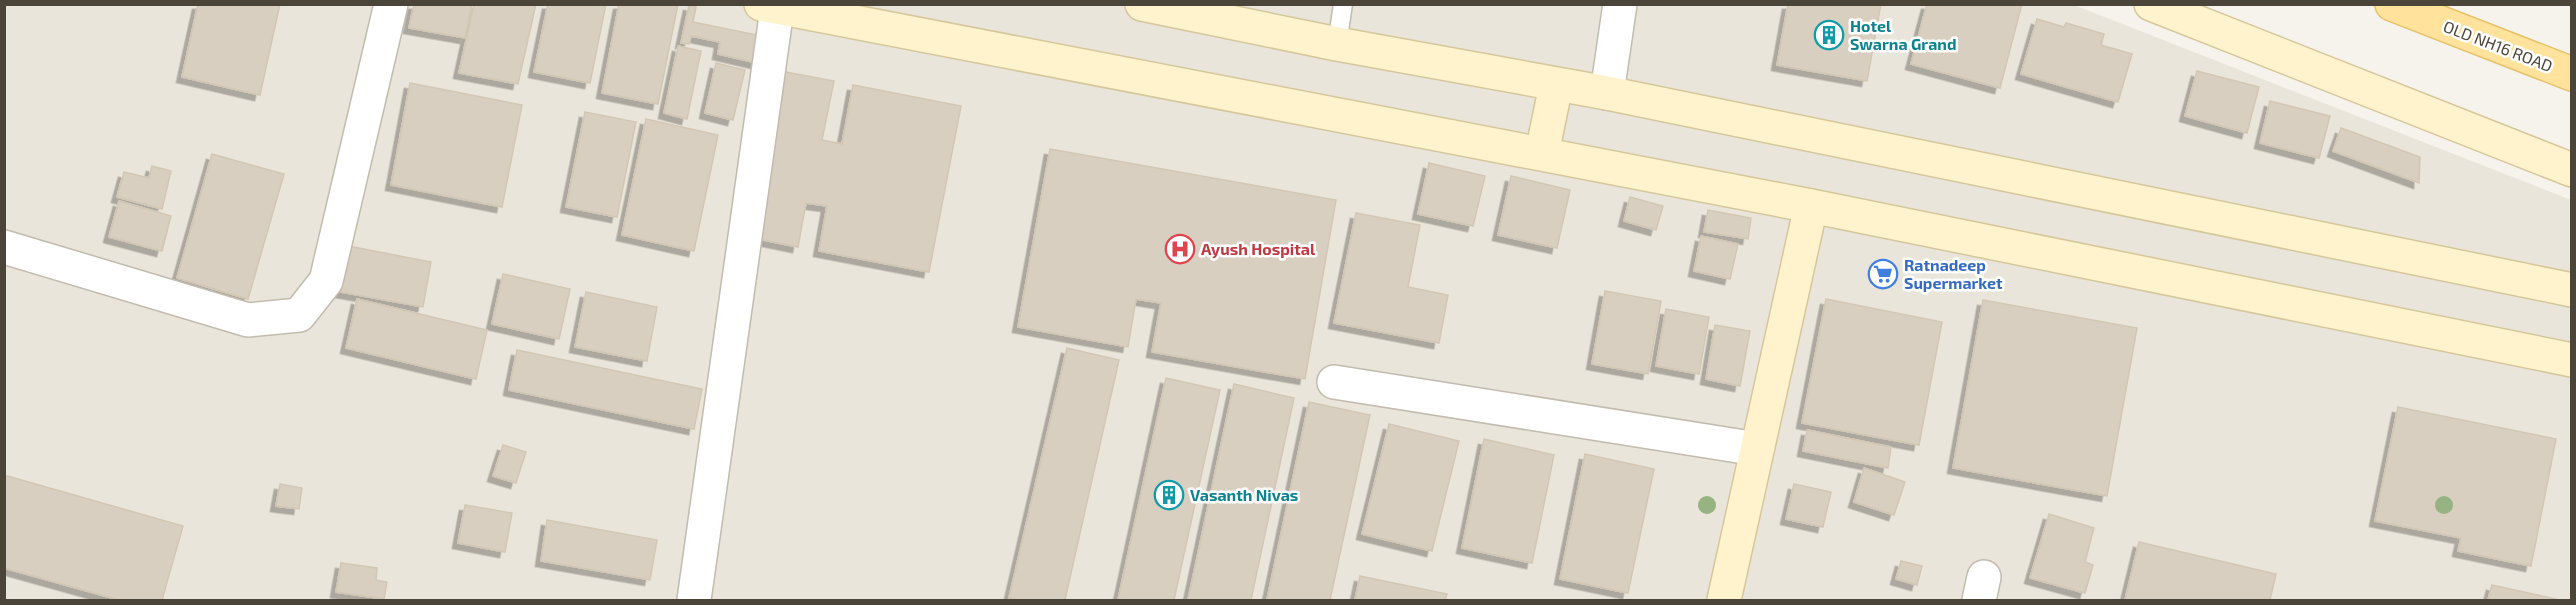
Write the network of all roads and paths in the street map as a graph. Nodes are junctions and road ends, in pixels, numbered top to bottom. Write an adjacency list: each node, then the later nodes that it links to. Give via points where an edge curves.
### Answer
1 (391, 4): 15 (street, via 326,281 299,315 248,320)
2 (1142, 4): 8 (street)
3 (1343, 4): 8 (lane)
4 (1620, 4): 11 (street)
5 (2151, 4): 13 (street)
6 (2392, 4): 9 (main road, OLD NH16 ROAD)
7 (769, 7): 12 (street); 20 (street)
8 (1337, 44): 10 (street)
9 (2571, 74)
10 (1556, 85): 11 (street); 12 (street)
11 (1607, 93): 16 (street)
12 (1542, 153): 14 (street)
13 (2571, 170)
14 (1811, 206): 17 (street); 19 (street)
15 (4, 247)
16 (2571, 291)
17 (2571, 360)
18 (1334, 382): 19 (street)
19 (1757, 448): 21 (street)
20 (694, 600)
21 (1724, 600)

